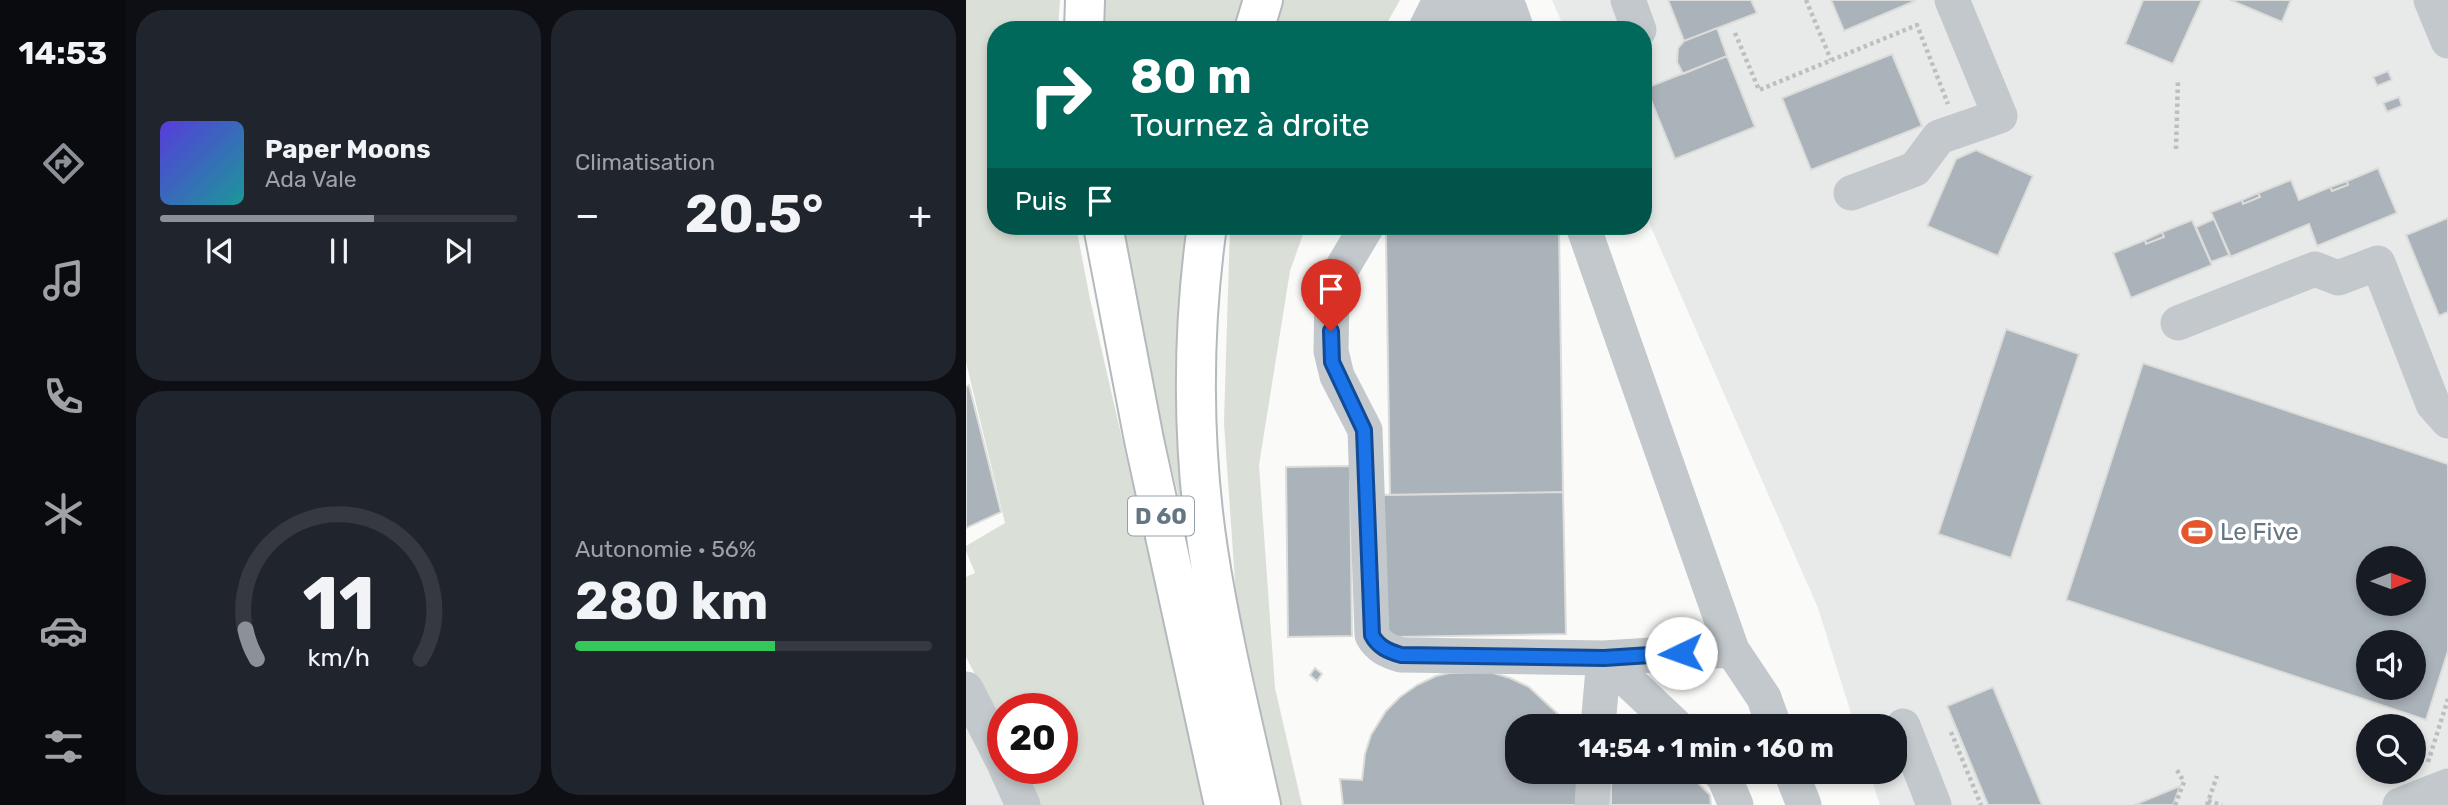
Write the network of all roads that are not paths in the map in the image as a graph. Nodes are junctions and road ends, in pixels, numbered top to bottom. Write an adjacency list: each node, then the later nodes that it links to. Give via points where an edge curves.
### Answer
1 (1085, 0): 6 (highway)
2 (1263, 0): 7 (highway)
3 (1628, 0): 10 (street)
4 (1952, 0): 12 (street, via 2000,116 1939,137 1915,169)
5 (2431, 0): 11 (street)
6 (1084, 21)
7 (1257, 21)
8 (1429, 21): 9 (street, via 1435,10 1510,10)
9 (1514, 21)
10 (1636, 21)
11 (2448, 41)
12 (1851, 193)
13 (1104, 235): 35 (highway, D 60)
14 (1206, 235): 36 (highway, D 60, via 1198,339 1202,497 1215,596)
15 (1335, 235): 18 (street)
16 (1362, 235): 18 (street)
17 (1586, 235): 21 (street)
18 (1338, 275): 22 (street, via 1332,292 1331,351 1337,376 1364,430 1372,635 1376,643 1401,655)
19 (2178, 323): 20 (street, via 2315,269 2338,278 2378,262 2432,404)
20 (2448, 421)
21 (1732, 650): 22 (street); 26 (street)
22 (1604, 658): 24 (street); 25 (street)
23 (966, 689): 27 (street)
24 (1599, 714)
25 (1663, 714)
26 (1770, 714)
27 (987, 730)
28 (1907, 736): 40 (street)
29 (2438, 776): 41 (street)
30 (1013, 784): 34 (street)
31 (1593, 784): 37 (street)
32 (1727, 784): 38 (street)
33 (1796, 784): 39 (street)
34 (1023, 805)
35 (1224, 805)
36 (1261, 805)
37 (1592, 805)
38 (1736, 805)
39 (1804, 805)
40 (1934, 805)
41 (2400, 805)

